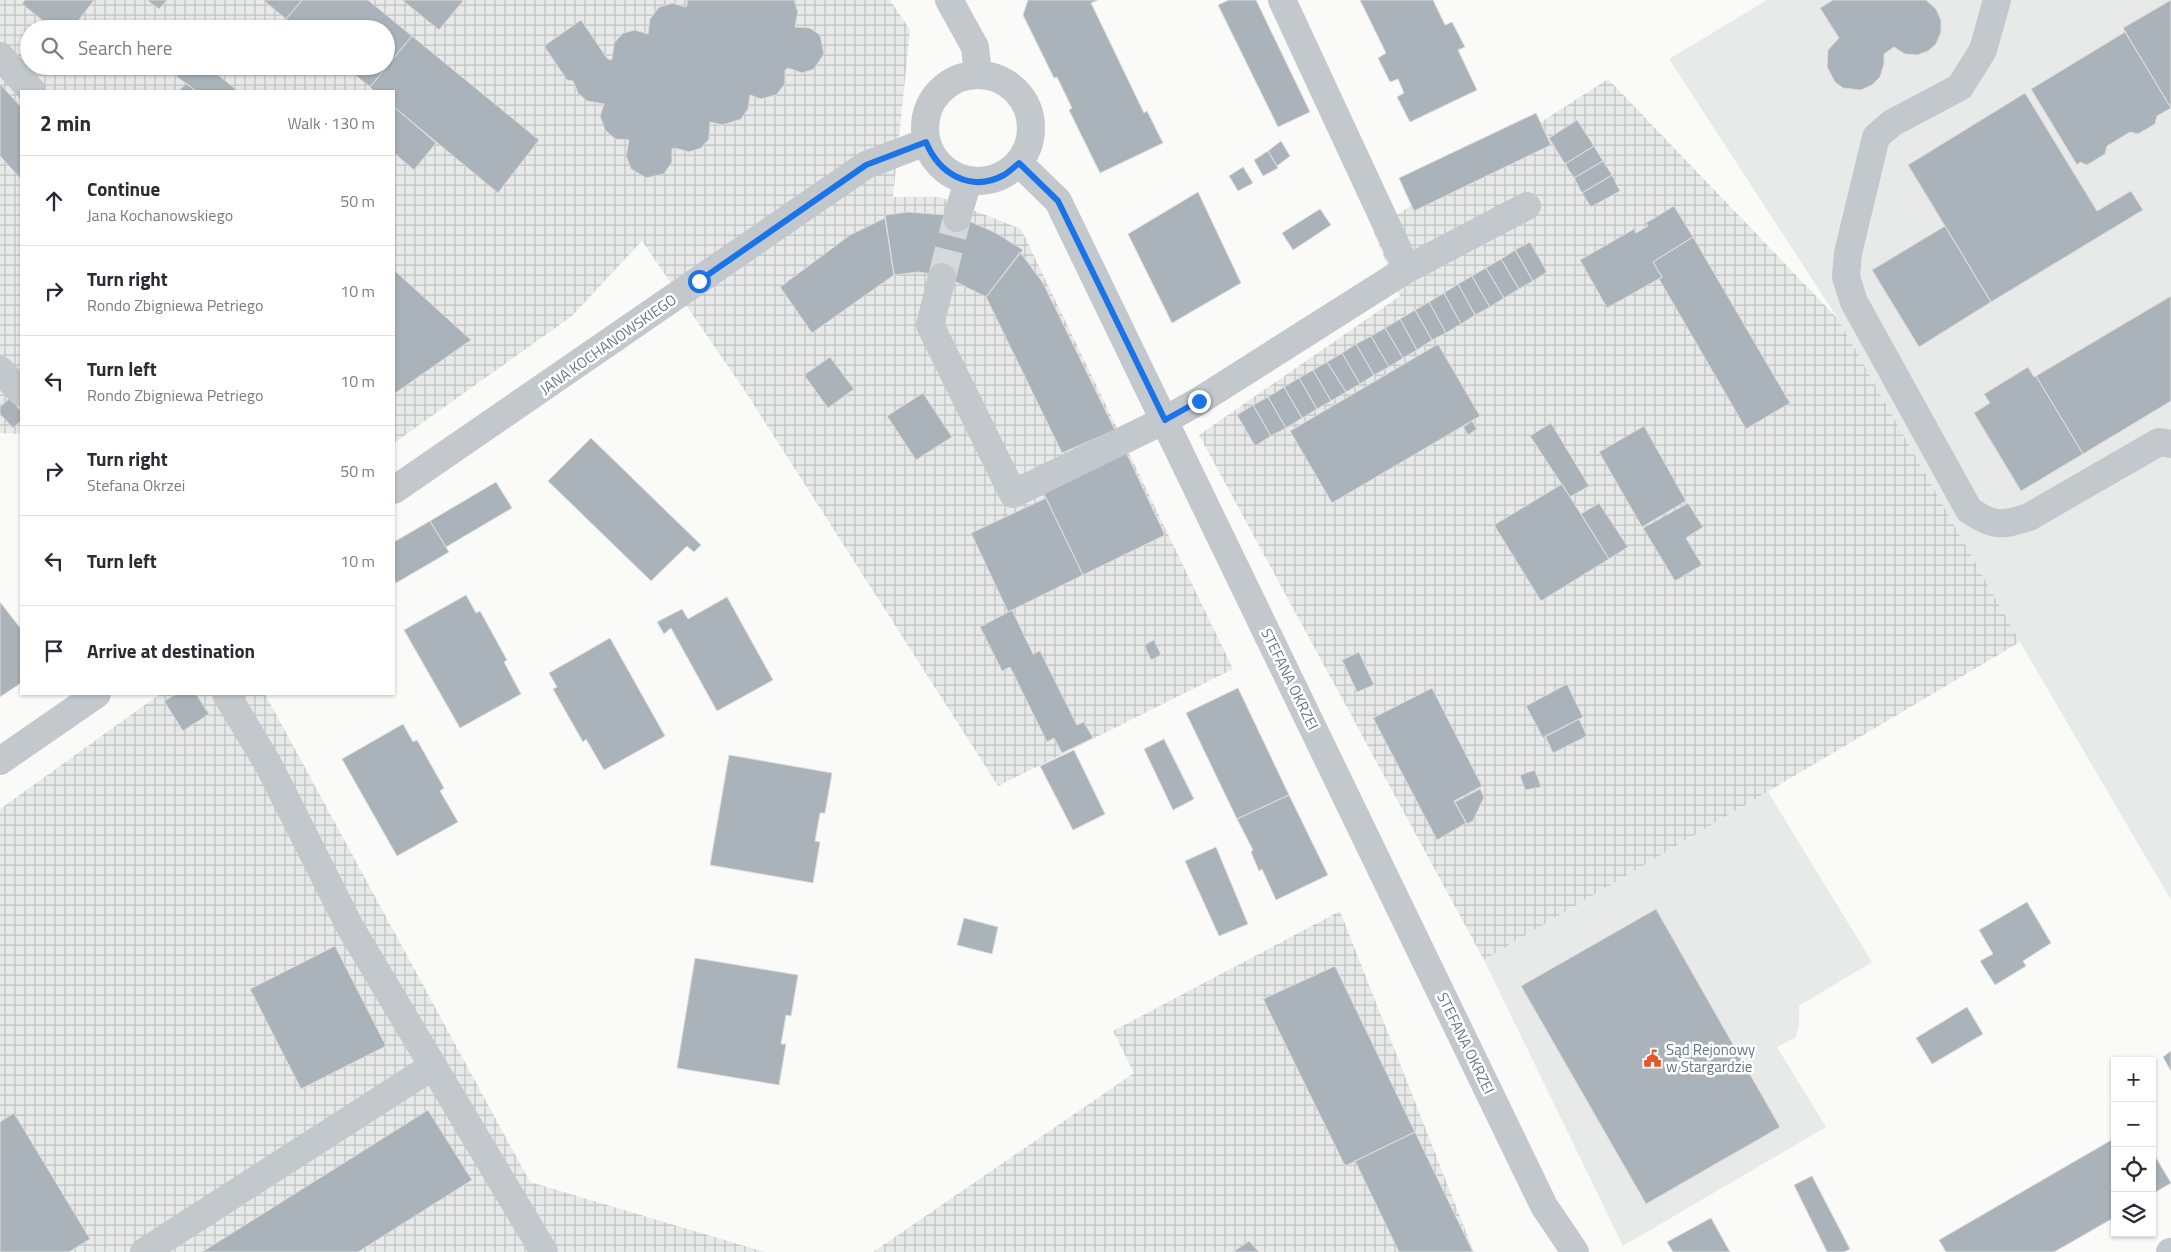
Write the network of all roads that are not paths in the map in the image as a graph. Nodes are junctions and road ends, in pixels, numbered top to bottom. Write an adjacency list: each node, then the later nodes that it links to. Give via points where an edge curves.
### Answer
1 (950, 0): 5 (street, via 975,47)
2 (1282, 0): 12 (street)
3 (1999, 0): 17 (street, via 1983,50 1960,87 1892,123 1876,137 1848,253 1846,278 1854,302 1969,510 1985,521 2006,524 2029,517 2159,442)
4 (0, 56): 6 (street)
5 (978, 74): 7 (street, via 959,78 942,88 930,103 925,122); 8 (street, via 1002,79 1021,94 1031,117 1030,142)
6 (31, 90)
7 (926, 142): 9 (street, via 942,168); 18 (street, JANA KOCHANOWSKIEGO, via 866,165)
8 (1019, 163): 9 (street, via 1004,175 987,181); 16 (street, STEFANA OKRZEI, via 1058,201)
9 (968, 181): 11 (street)
10 (1526, 206): 12 (street)
11 (957, 218)
12 (1407, 269): 16 (street)
13 (942, 277): 16 (street, via 930,325 1013,494)
14 (0, 370): 15 (street)
15 (20, 391)
16 (1165, 420): 23 (street, STEFANA OKRZEI)
17 (2171, 444)
18 (395, 489)
19 (96, 695): 21 (street)
20 (227, 695): 22 (street, via 268,764 350,927)
21 (0, 761)
22 (433, 1066): 24 (street); 25 (street)
23 (1544, 1206): 26 (street, STEFANA OKRZEI); 27 (street, STEFANA OKRZEI)
24 (144, 1252)
25 (544, 1252)
26 (1558, 1252)
27 (1575, 1252)

